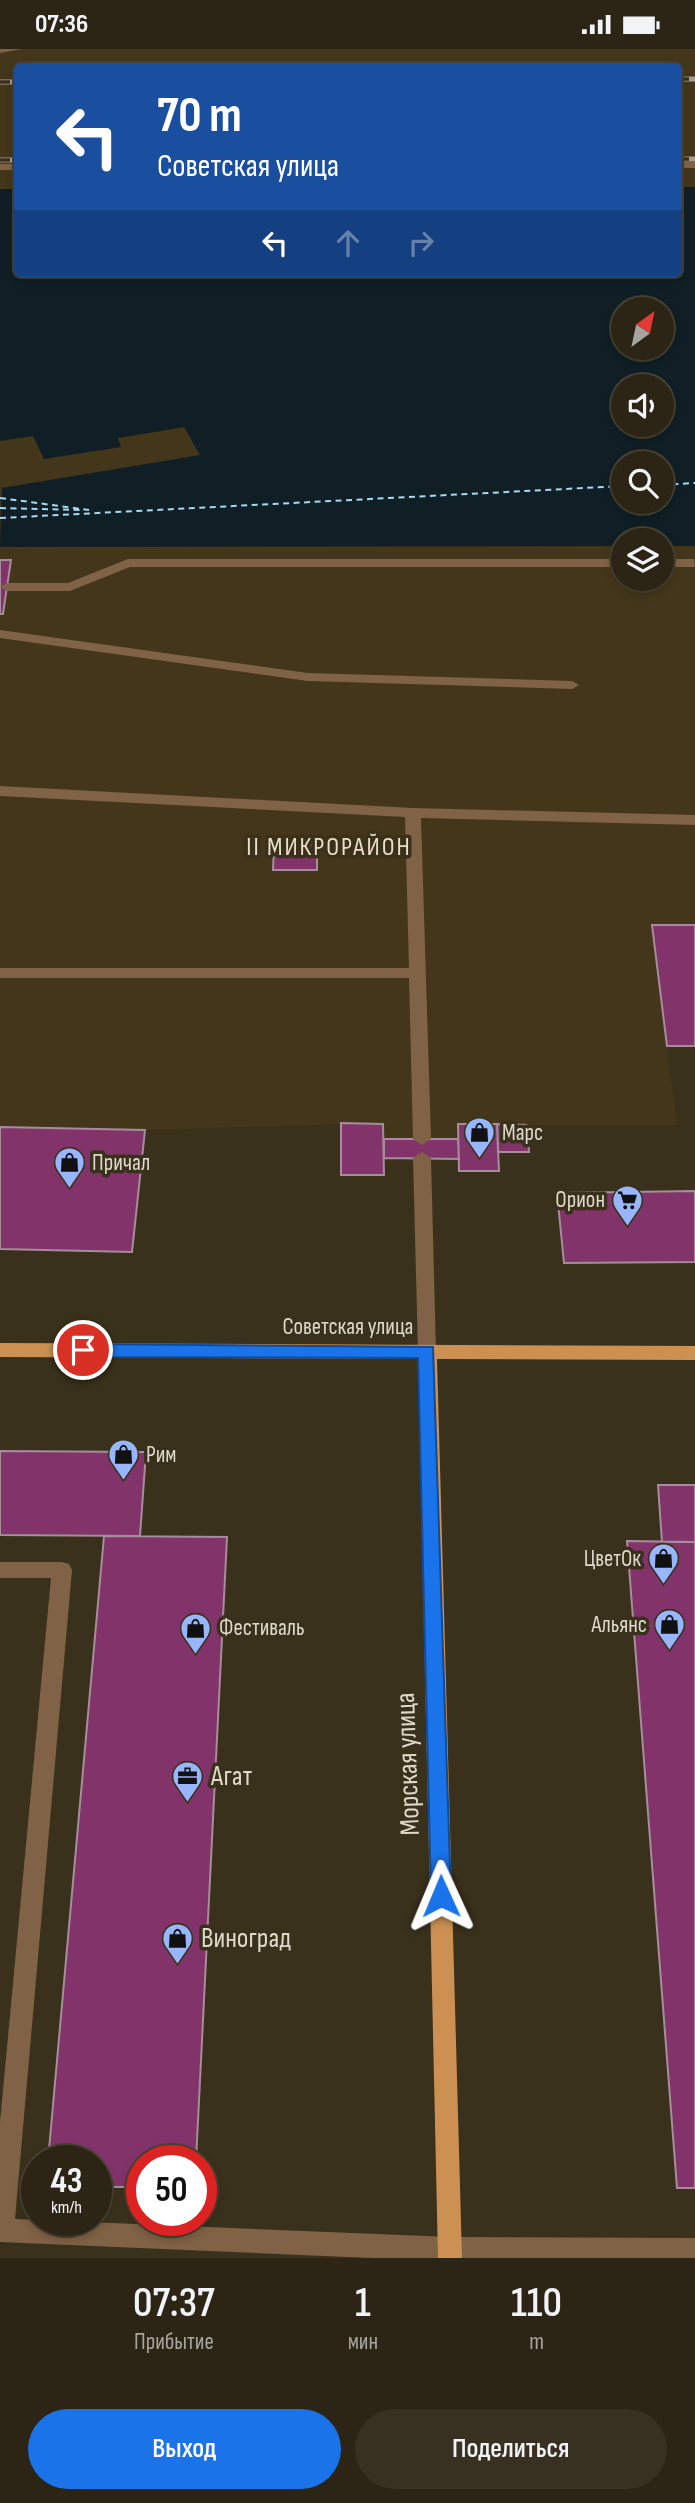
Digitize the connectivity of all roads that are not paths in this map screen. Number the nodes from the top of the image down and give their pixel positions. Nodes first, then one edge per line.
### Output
1 (17, 49) edge
2 (0, 50) edge
3 (611, 563) edge
4 (674, 563) edge
5 (694, 563) edge
6 (7, 587) dead end
7 (0, 635) edge
8 (572, 685) dead end
9 (0, 791) edge
10 (413, 813) junction
11 (695, 820) edge
12 (0, 973) edge
13 (417, 973) junction
14 (422, 1139) dead end
15 (422, 1159) dead end
16 (0, 1350) edge
17 (427, 1352) junction
18 (695, 1353) edge
19 (0, 1570) edge
20 (1, 2231) edge
21 (695, 2250) edge
22 (450, 2254) edge

1 - 2 lane
3 - 6 lane
4 - 5 lane
7 - 8 lane
9 - 10 lane
10 - 11 lane
10 - 13 lane
12 - 13 lane
13 - 14 lane
15 - 17 lane
16 - 17 main road, Советская улица
17 - 18 main road, Советская улица
17 - 22 main road, Морская улица
19 - 20 lane
20 - 22 lane
21 - 22 lane

